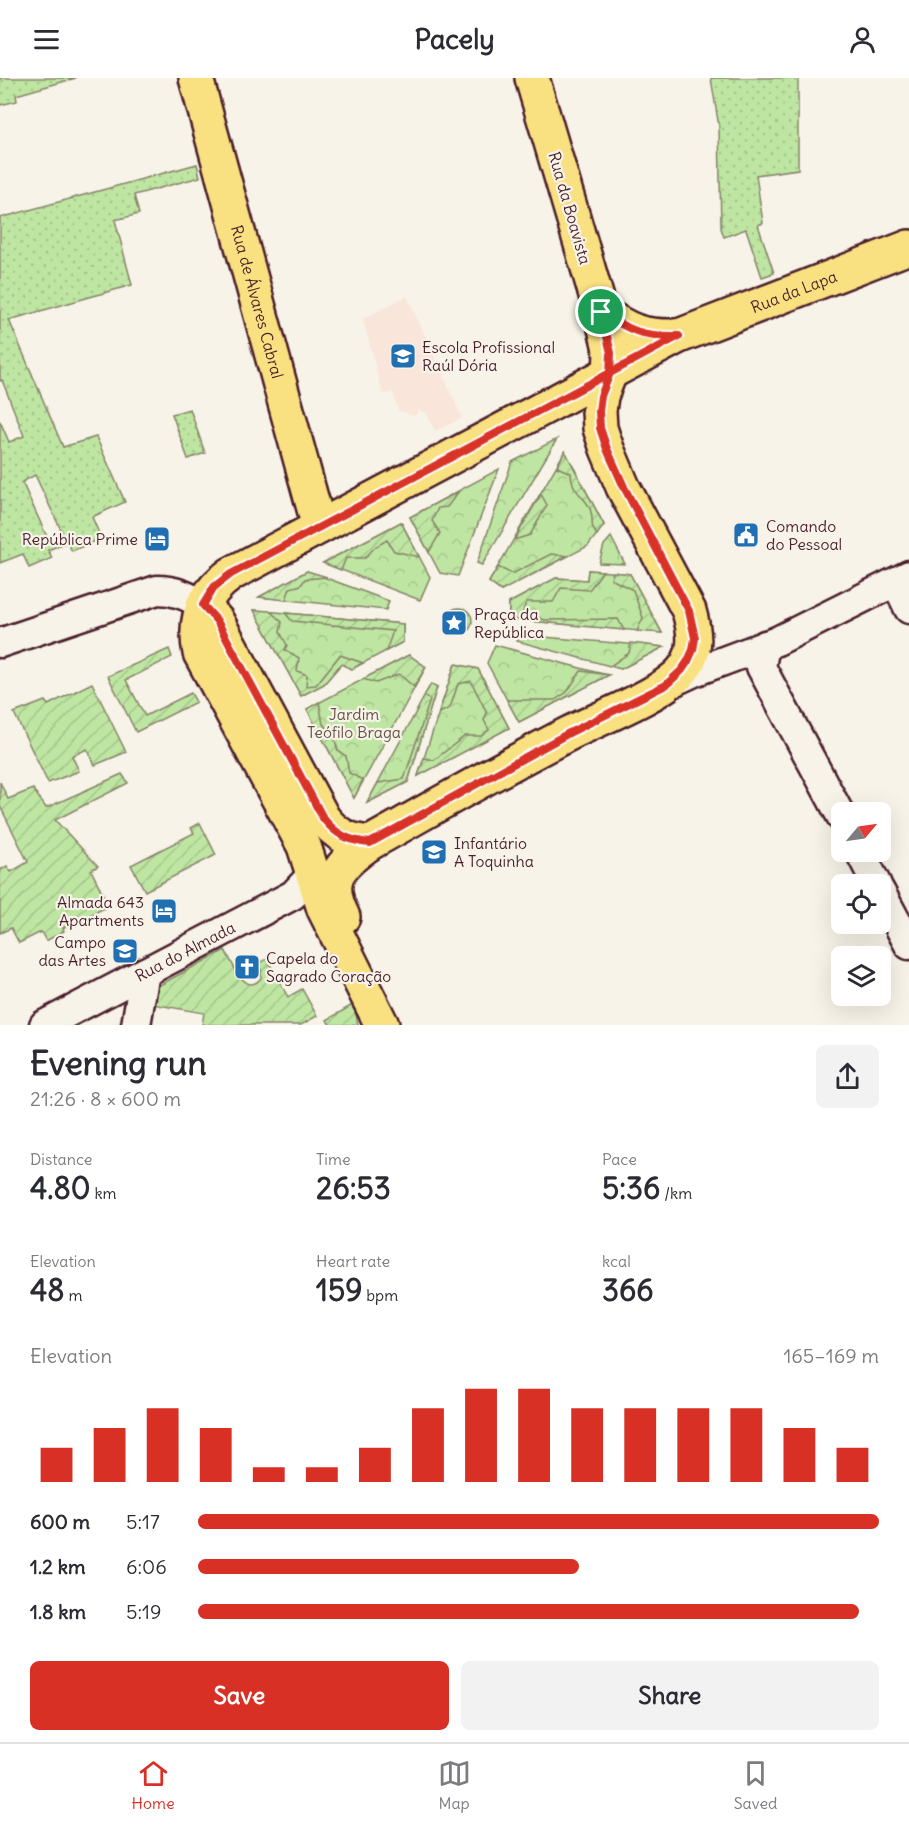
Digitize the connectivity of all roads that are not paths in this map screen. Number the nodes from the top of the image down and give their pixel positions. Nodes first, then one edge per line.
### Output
1 (196, 78) edge
2 (532, 78) edge
3 (909, 247) edge
4 (601, 312) junction
5 (679, 336) junction
6 (610, 373) junction
7 (516, 423) junction
8 (624, 487) junction
9 (319, 527) junction
10 (902, 579) edge
11 (203, 605) junction
12 (909, 609) edge
13 (0, 643) edge
14 (765, 645) junction
15 (666, 685) junction
16 (833, 802) edge
17 (370, 843) junction
18 (327, 865) junction
19 (891, 911) edge
20 (909, 945) edge
21 (145, 972) junction
22 (375, 1009) edge
23 (44, 1025) edge
24 (136, 1025) edge
25 (390, 1025) edge
26 (400, 1025) edge

1 - 9 main road, Rua de Álvares Cabral
2 - 4 main road, Rua da Boavista
3 - 5 main road, Rua da Lapa
4 - 5 main road, Rua da Lapa
4 - 6 main road, Rua da Boavista
5 - 6 main road, Rua da Lapa
6 - 7 main road
6 - 8 main road
7 - 8 main road
7 - 9 main road
8 - 15 main road
9 - 11 main road
10 - 12 street
10 - 14 street
11 - 13 street
11 - 17 main road
11 - 18 main road
14 - 15 street
14 - 16 street
15 - 17 main road
17 - 18 main road
18 - 21 street, Rua do Almada
18 - 22 main road
19 - 20 street
21 - 23 street, Rua do Almada
21 - 24 street
22 - 25 main road
22 - 26 main road

